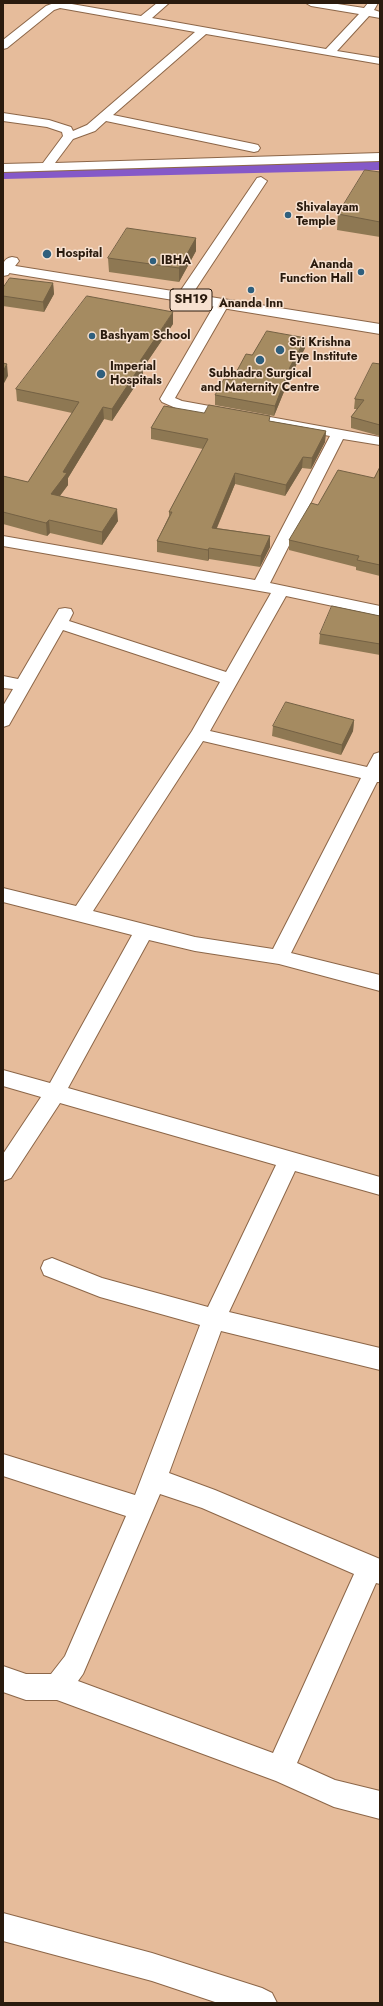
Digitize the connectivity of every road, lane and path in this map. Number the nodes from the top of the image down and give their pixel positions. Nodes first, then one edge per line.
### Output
1 (164, 3) edge
2 (311, 3) edge
3 (370, 8) edge
4 (380, 14) edge
5 (144, 19) junction
6 (204, 30) junction
7 (3, 46) edge
8 (329, 54) junction
9 (380, 61) edge
10 (3, 117) edge
11 (104, 117) junction
12 (68, 136) junction
13 (254, 148) dead end
14 (380, 157) edge
15 (46, 167) junction
16 (6, 168) edge
17 (3, 181) edge
18 (261, 181) dead end
19 (5, 265) edge
20 (188, 290) junction
21 (222, 304) junction
22 (380, 321) edge
23 (380, 330) edge
24 (338, 433) junction
25 (380, 441) edge
26 (3, 541) edge
27 (260, 586) junction
28 (281, 590) junction
29 (380, 611) edge
30 (230, 679) junction
31 (3, 682) edge
32 (24, 686) junction
33 (3, 721) edge
34 (199, 734) junction
35 (377, 769) edge
36 (3, 896) edge
37 (80, 915) junction
38 (144, 931) junction
39 (279, 957) junction
40 (380, 983) edge
41 (3, 1078) edge
42 (55, 1093) junction
43 (289, 1160) junction
44 (3, 1172) edge
45 (380, 1186) edge
46 (52, 1268) dead end
47 (214, 1320) junction
48 (380, 1359) edge
49 (3, 1465) edge
50 (154, 1480) junction
51 (143, 1509) junction
52 (375, 1569) edge
53 (3, 1679) edge
54 (57, 1687) junction
55 (280, 1769) junction
56 (380, 1805) edge
57 (3, 1927) edge
58 (262, 2003) edge

1 - 5 street
2 - 3 street
3 - 4 street
3 - 8 street
5 - 6 street
5 - 7 street
6 - 8 street
6 - 11 street
8 - 9 street
10 - 12 street
11 - 12 street
11 - 13 street
12 - 15 street
14 - 15 street
15 - 16 street
16 - 17 street
18 - 20 street
19 - 20 main road, SH19
19 - 21 main road, SH19
20 - 22 main road, SH19
21 - 23 main road, SH19
21 - 24 street
24 - 25 street
24 - 27 street
26 - 27 street
27 - 28 street
28 - 29 street
28 - 30 street
30 - 32 street
30 - 34 street
31 - 32 street
32 - 33 street
34 - 35 street
34 - 37 street
35 - 39 street
36 - 37 street
37 - 38 street
38 - 39 street
38 - 42 street
39 - 40 street
41 - 42 street
42 - 43 street
42 - 44 street
43 - 45 street
43 - 47 street
46 - 47 street
47 - 48 street
47 - 50 street
49 - 51 street
50 - 51 street
50 - 52 street
51 - 54 street
52 - 55 street
53 - 54 street
54 - 55 street
55 - 56 street
57 - 58 street

